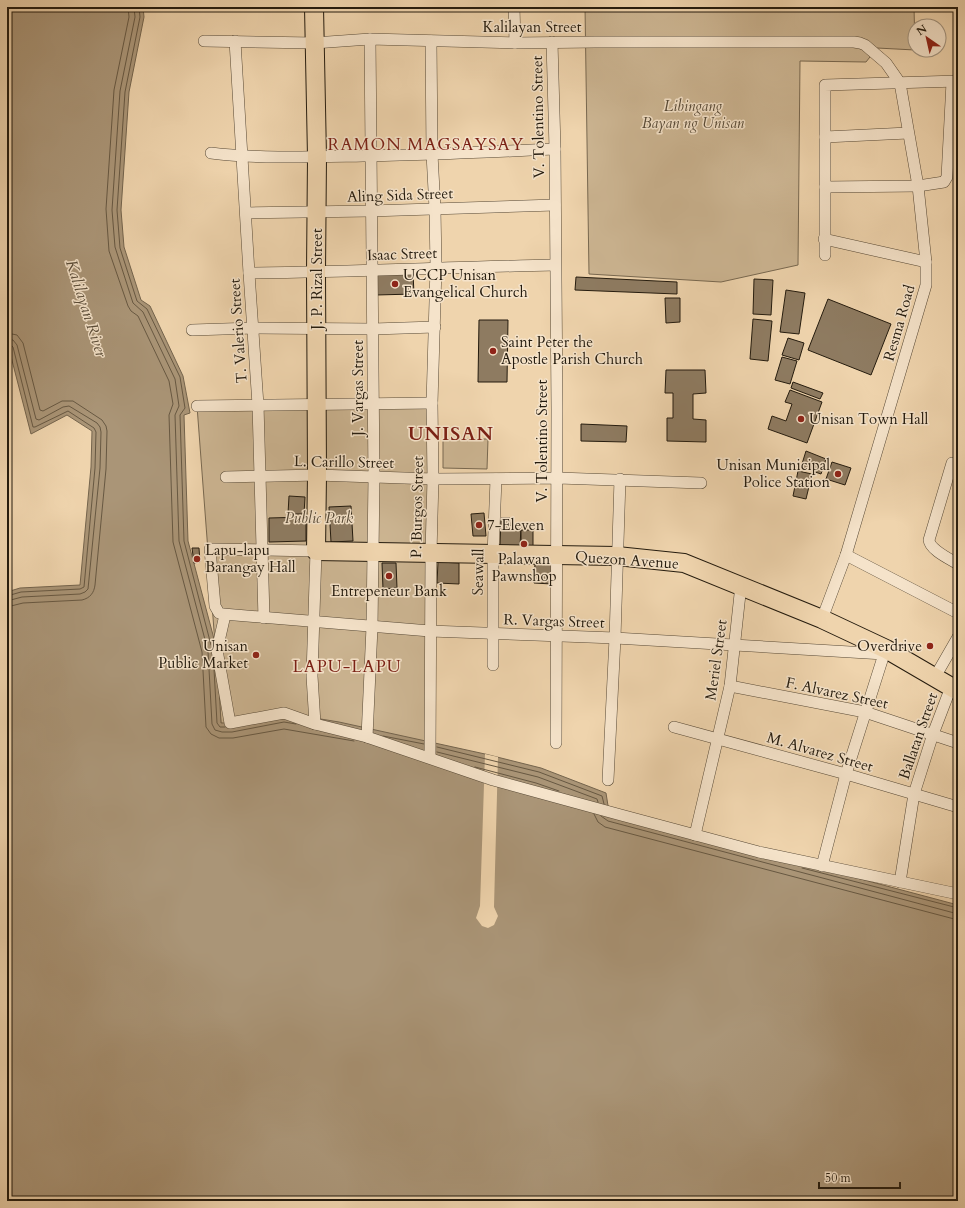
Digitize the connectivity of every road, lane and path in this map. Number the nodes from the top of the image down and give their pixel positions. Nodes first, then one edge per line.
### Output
1 (314, 7) edge
2 (514, 7) edge
3 (370, 39) junction
4 (204, 41) dead end
5 (431, 41) junction
6 (235, 42) junction
7 (552, 42) junction
8 (314, 43) junction
9 (515, 43) junction
10 (860, 43) joint
11 (955, 81) edge
12 (900, 83) junction
13 (908, 133) junction
14 (825, 138) junction
15 (555, 149) junction
16 (211, 153) dead end
17 (432, 154) junction
18 (243, 156) junction
19 (370, 156) junction
20 (317, 157) junction
21 (918, 186) junction
22 (825, 187) junction
23 (555, 205) junction
24 (435, 209) junction
25 (370, 211) junction
26 (317, 212) junction
27 (246, 213) junction
28 (824, 239) junction
29 (825, 255) dead end
30 (926, 262) junction
31 (556, 265) junction
32 (436, 267) junction
33 (372, 270) junction
34 (316, 272) junction
35 (249, 273) junction
36 (435, 327) junction
37 (254, 328) junction
38 (317, 329) junction
39 (192, 330) dead end
40 (373, 330) junction
41 (432, 403) junction
42 (317, 404) junction
43 (373, 404) junction
44 (258, 405) junction
45 (197, 406) dead end
46 (958, 465) edge
47 (317, 475) junction
48 (259, 476) junction
49 (226, 477) dead end
50 (374, 478) junction
51 (558, 478) junction
52 (433, 479) junction
53 (496, 479) junction
54 (620, 479) junction
55 (701, 483) dead end
56 (262, 550) junction
57 (316, 551) junction
58 (372, 551) junction
59 (431, 553) junction
60 (493, 555) junction
61 (846, 555) junction
62 (558, 556) junction
63 (617, 556) junction
64 (958, 564) edge
65 (741, 585) junction
66 (958, 613) edge
67 (222, 614) junction
68 (264, 618) junction
69 (822, 619) junction
70 (313, 622) junction
71 (372, 627) junction
72 (430, 631) junction
73 (493, 634) junction
74 (556, 636) junction
75 (958, 637) edge
76 (615, 638) junction
77 (735, 646) junction
78 (885, 652) junction
79 (493, 665) dead end
80 (935, 677) junction
81 (730, 686) junction
82 (955, 689) edge
83 (865, 712) junction
84 (315, 724) junction
85 (674, 727) dead end
86 (934, 734) junction
87 (367, 737) junction
88 (718, 739) junction
89 (556, 743) dead end
90 (958, 743) edge
91 (430, 758) junction
92 (846, 774) junction
93 (608, 780) dead end
94 (914, 794) junction
95 (958, 807) edge
96 (695, 835) junction
97 (822, 866) junction
98 (900, 882) junction
99 (958, 894) edge

1 - 8 main road, J. P. Rizal Street
2 - 9 street
3 - 5 street, Kalilayan Street
3 - 8 street, Kalilayan Street
3 - 19 street, J. Vargas Street
4 - 6 street, Kalilayan Street
5 - 9 street, Kalilayan Street
5 - 17 street, P. Burgos Street
6 - 8 street, Kalilayan Street
6 - 18 street, T. Valerio Street
7 - 9 street, Kalilayan Street
7 - 10 street, Kalilayan Street
7 - 15 street, V. Tolentino Street
8 - 20 main road, J. P. Rizal Street
10 - 12 street, Resma Road
11 - 12 street
11 - 21 street
12 - 13 street, Resma Road
12 - 14 street
13 - 14 street
13 - 21 street, Resma Road
14 - 22 street
15 - 17 street
15 - 23 street, V. Tolentino Street
16 - 18 street
17 - 19 street
17 - 24 street, P. Burgos Street
18 - 20 street
18 - 27 street, T. Valerio Street
19 - 20 street
19 - 25 street, J. Vargas Street
20 - 26 main road, J. P. Rizal Street
21 - 22 street
21 - 30 street, Resma Road
22 - 28 street
23 - 24 street, Aling Sida Street
23 - 31 street, V. Tolentino Street
24 - 25 street, Aling Sida Street
24 - 32 street, P. Burgos Street
25 - 26 street, Aling Sida Street
25 - 33 street, J. Vargas Street
26 - 27 street, Aling Sida Street
26 - 34 main road, J. P. Rizal Street
27 - 35 street, T. Valerio Street
28 - 29 street
28 - 30 street
30 - 61 street, Resma Road
31 - 32 street, Isaac Street
31 - 51 street, V. Tolentino Street
32 - 33 street, Isaac Street
32 - 36 street, P. Burgos Street
33 - 34 street, Isaac Street
33 - 40 street, J. Vargas Street
34 - 35 street, Isaac Street
34 - 38 main road, J. P. Rizal Street
35 - 37 street, T. Valerio Street
36 - 40 street
36 - 41 street, P. Burgos Street
37 - 38 street
37 - 39 street
37 - 44 street, T. Valerio Street
38 - 40 street
38 - 42 main road, J. P. Rizal Street
40 - 43 street, J. Vargas Street
41 - 43 street
41 - 52 street, P. Burgos Street
42 - 43 street
42 - 44 street
42 - 47 main road, J. P. Rizal Street
43 - 50 street, J. Vargas Street
44 - 45 street
44 - 48 street, T. Valerio Street
46 - 64 street
47 - 48 street, L. Carillo Street
47 - 50 street, L. Carillo Street
47 - 57 main road, J. P. Rizal Street
48 - 49 street, L. Carillo Street
48 - 56 street, T. Valerio Street
50 - 52 street, L. Carillo Street
50 - 58 street, J. Vargas Street
51 - 53 street, L. Carillo Street
51 - 54 street, L. Carillo Street
51 - 62 street, V. Tolentino Street
52 - 53 street, L. Carillo Street
52 - 59 street, P. Burgos Street
53 - 60 street, Seawall
54 - 55 street, L. Carillo Street
54 - 63 street
56 - 57 street
56 - 67 street
56 - 68 street, T. Valerio Street
57 - 58 main road, Quezon Avenue
57 - 70 street
58 - 59 main road, Quezon Avenue
58 - 71 street, J. Vargas Street
59 - 60 main road, Quezon Avenue
59 - 72 street, P. Burgos Street
60 - 62 main road, Quezon Avenue
60 - 73 street, Seawall
61 - 66 street
61 - 69 street, Resma Road
62 - 63 main road, Quezon Avenue
62 - 74 street, V. Tolentino Street
63 - 65 main road, Quezon Avenue
63 - 76 street
65 - 69 main road, Quezon Avenue
65 - 77 street, Meriel Street
67 - 68 street, R. Vargas Street
67 - 84 street
68 - 70 street, R. Vargas Street
69 - 78 main road, Quezon Avenue
70 - 71 street, R. Vargas Street
70 - 84 street
71 - 72 street, R. Vargas Street
71 - 87 street, J. Vargas Street
72 - 73 street, R. Vargas Street
72 - 91 street, P. Burgos Street
73 - 74 street, R. Vargas Street
73 - 79 street, Seawall
74 - 76 street, R. Vargas Street
74 - 89 street, V. Tolentino Street
75 - 80 street
76 - 77 street, R. Vargas Street
76 - 93 street
77 - 78 street, R. Vargas Street
77 - 81 street, Meriel Street
78 - 80 main road, Quezon Avenue
78 - 83 street
80 - 82 main road, Quezon Avenue
81 - 83 street, F. Alvarez Street
81 - 88 street, Meriel Street
82 - 86 street, Ballatan Street
83 - 86 street, F. Alvarez Street
83 - 92 street
84 - 87 street
85 - 88 street, M. Alvarez Street
86 - 90 street, F. Alvarez Street
86 - 94 street, Ballatan Street
87 - 91 street
88 - 92 street, M. Alvarez Street
88 - 96 street, Meriel Street
91 - 96 street
92 - 94 street, M. Alvarez Street
92 - 97 street
94 - 95 street, M. Alvarez Street
94 - 98 street, Ballatan Street
96 - 97 street
97 - 98 street
98 - 99 street

